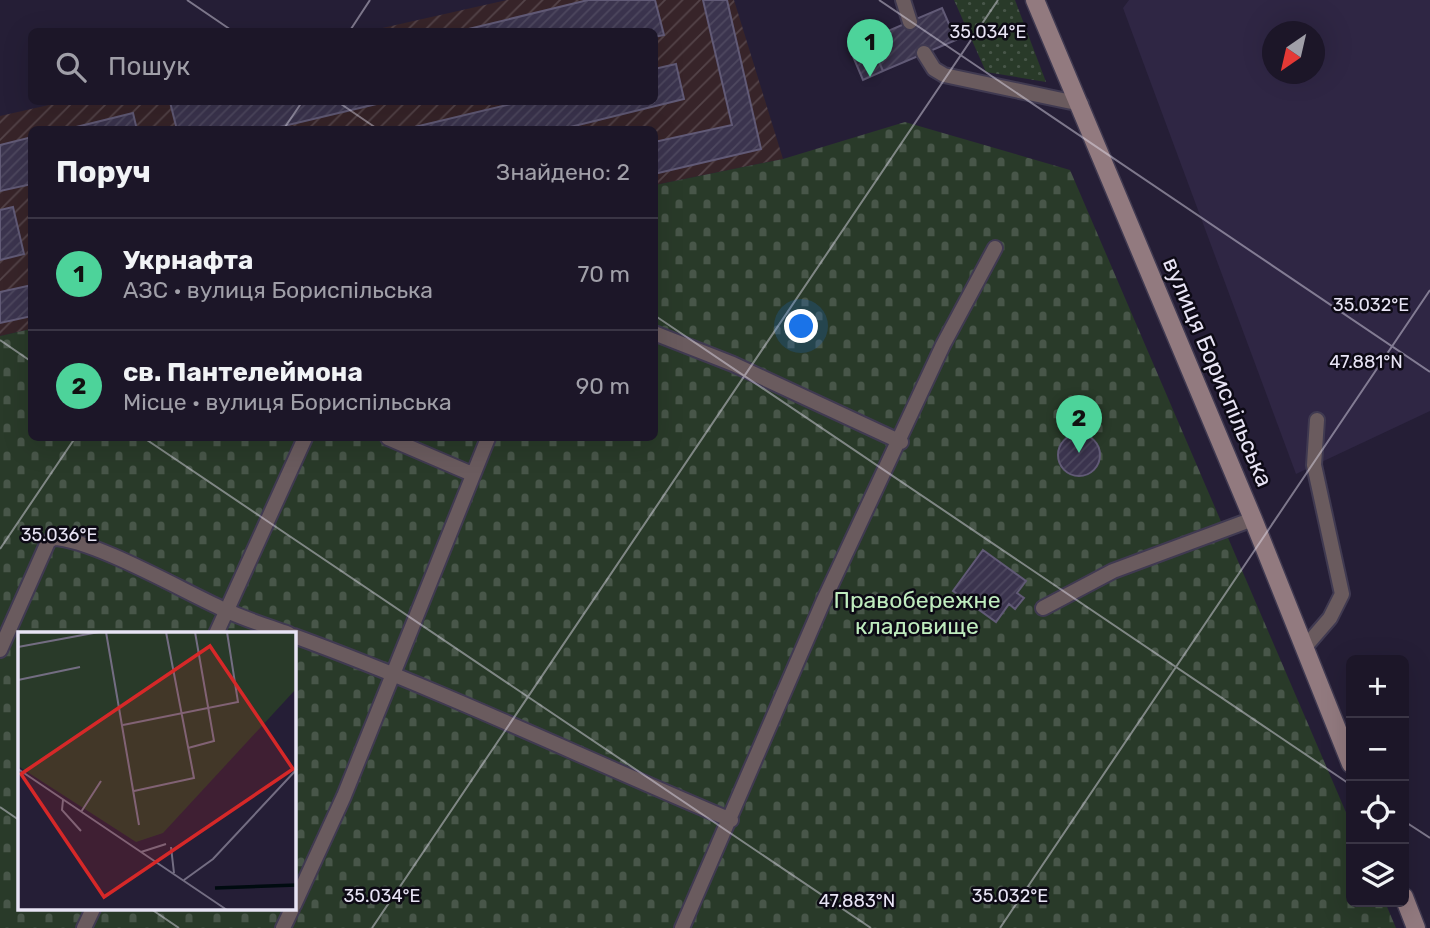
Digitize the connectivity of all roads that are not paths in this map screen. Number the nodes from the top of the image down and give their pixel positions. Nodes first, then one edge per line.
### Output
1 (903, 0) edge
2 (1035, 0) edge
3 (910, 22) dead end
4 (924, 53) dead end
5 (1081, 104) junction
6 (995, 248) dead end
7 (658, 335) edge
8 (1317, 420) dead end
9 (304, 441) edge
10 (395, 441) edge
11 (487, 441) edge
12 (901, 442) junction
13 (472, 474) junction
14 (1253, 519) junction
15 (1043, 608) dead end
16 (226, 611) junction
17 (217, 632) edge
18 (284, 632) edge
19 (296, 637) edge
20 (1305, 647) junction
21 (0, 650) edge
22 (394, 673) junction
23 (1346, 751) edge
24 (731, 820) junction
25 (296, 900) edge
26 (1408, 907) edge
27 (92, 911) edge
28 (291, 911) edge
29 (84, 928) edge
30 (284, 928) edge
31 (682, 928) edge
32 (1416, 928) edge

1 - 3 lane
2 - 5 main road, вулиця Бориспільська
4 - 5 lane
5 - 14 main road, вулиця Бориспільська
6 - 12 lane
7 - 12 lane
8 - 20 lane
9 - 16 lane
10 - 13 lane
11 - 13 lane
12 - 24 lane
13 - 22 lane
14 - 15 lane
14 - 20 main road, вулиця Бориспільська
16 - 17 lane
16 - 18 lane
16 - 21 lane
19 - 22 lane
20 - 23 main road, вулиця Бориспільська
22 - 24 lane
22 - 25 lane
24 - 31 lane
26 - 32 main road
27 - 29 lane
28 - 30 lane

